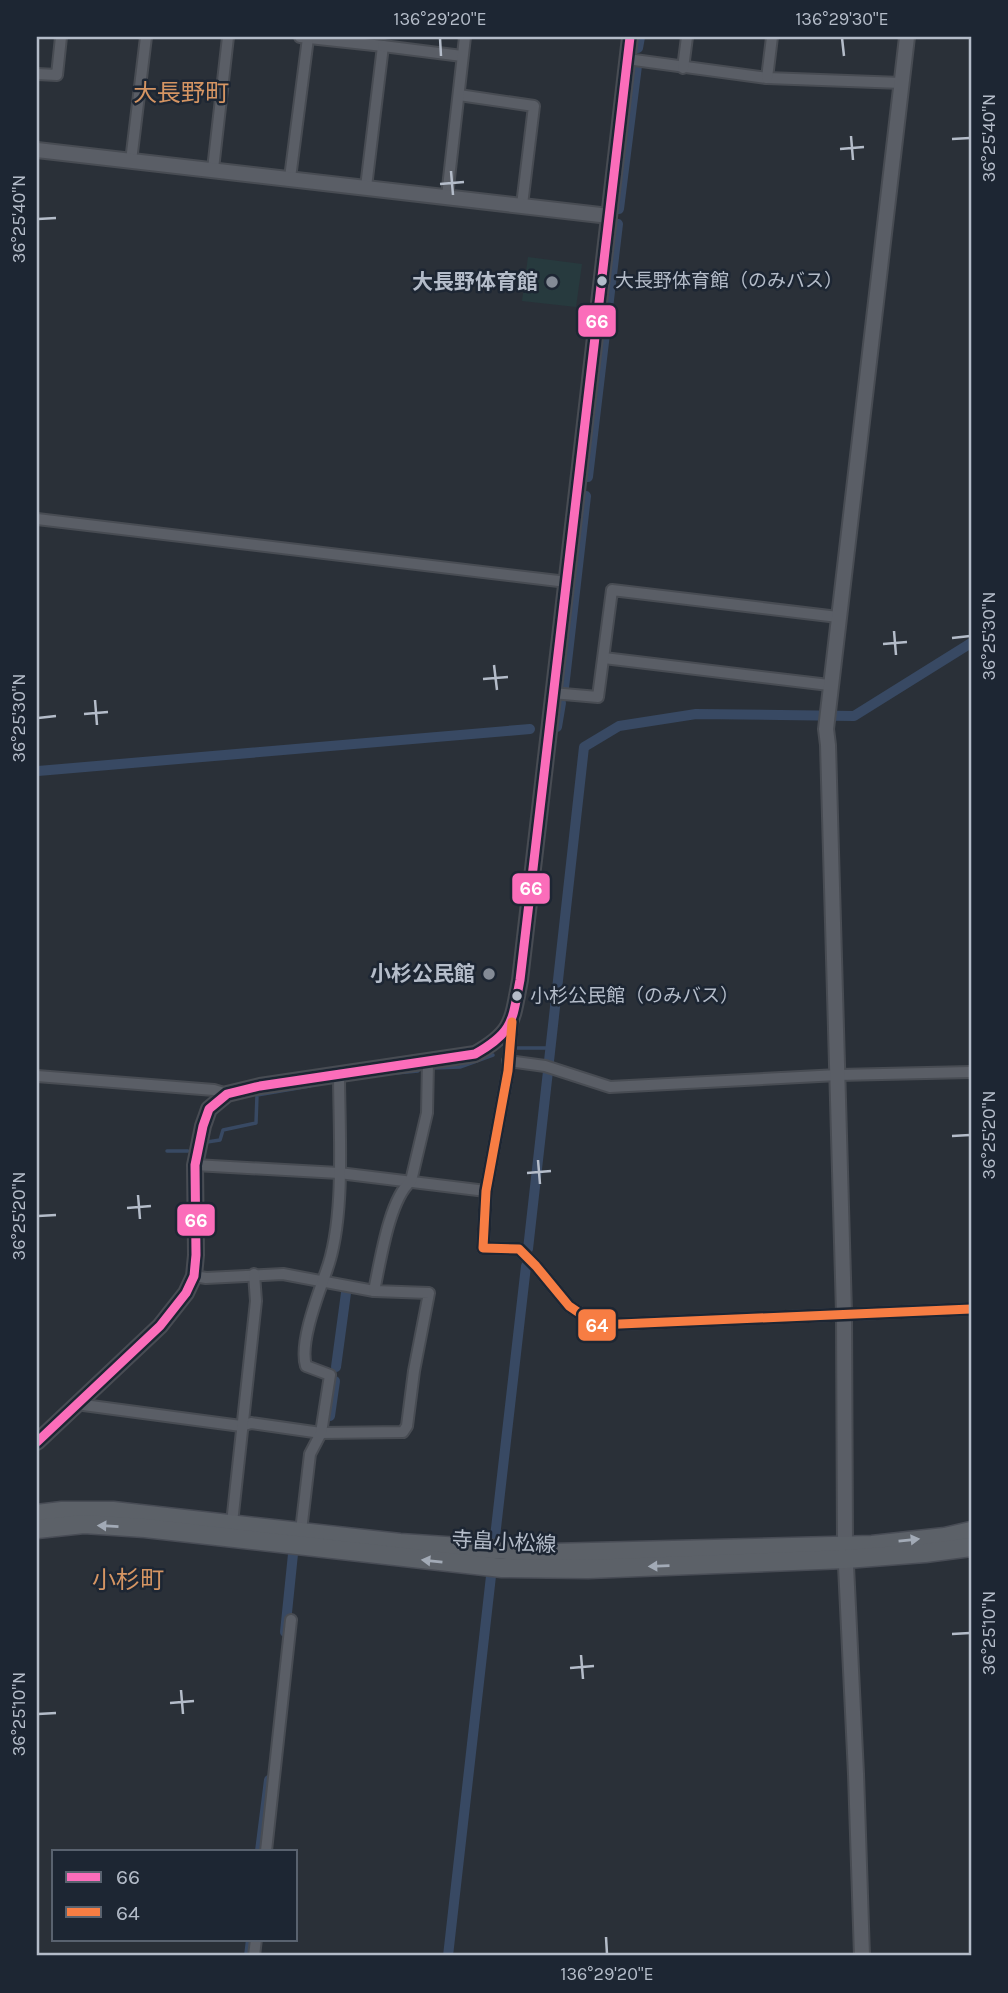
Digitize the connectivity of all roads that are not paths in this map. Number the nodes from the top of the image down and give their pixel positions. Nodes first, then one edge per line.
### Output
1 (61, 37) edge
2 (146, 37) edge
3 (228, 37) edge
4 (300, 37) edge
5 (465, 37) edge
6 (630, 37) edge
7 (687, 37) edge
8 (772, 37) edge
9 (907, 37) edge
10 (307, 38) edge
11 (383, 46) junction
12 (463, 55) junction
13 (627, 59) junction
14 (682, 68) junction
15 (37, 74) edge
16 (767, 78) junction
17 (902, 83) junction
18 (459, 95) junction
19 (37, 150) edge
20 (131, 160) junction
21 (213, 169) junction
22 (290, 178) junction
23 (366, 187) junction
24 (447, 196) junction
25 (522, 205) junction
26 (609, 216) junction
27 (37, 519) edge
28 (566, 582) junction
29 (838, 617) junction
30 (604, 658) junction
31 (830, 685) junction
32 (552, 693) junction
33 (512, 1022) junction
34 (508, 1060) junction
35 (428, 1062) junction
36 (971, 1072) edge
37 (339, 1073) junction
38 (838, 1075) junction
39 (37, 1076) edge
40 (227, 1094) junction
41 (195, 1165) junction
42 (339, 1173) junction
43 (411, 1181) junction
44 (486, 1191) junction
45 (254, 1274) junction
46 (194, 1276) junction
47 (322, 1280) junction
48 (374, 1291) junction
49 (971, 1309) edge
50 (844, 1313) junction
51 (76, 1404) junction
52 (241, 1426) junction
53 (321, 1433) junction
54 (37, 1442) edge
55 (37, 1514) edge
56 (232, 1523) junction
57 (37, 1529) edge
58 (301, 1531) junction
59 (971, 1531) edge
60 (971, 1547) edge
61 (846, 1552) junction
62 (291, 1620) dead end
63 (266, 1850) edge
64 (862, 1956) edge

1 - 15 street
2 - 20 street
3 - 21 street
4 - 10 street
5 - 12 street
6 - 13 street
7 - 14 street
8 - 16 street
9 - 17 street
10 - 11 street
10 - 22 street
11 - 12 street
11 - 23 street
12 - 18 street
13 - 14 street
13 - 26 street
14 - 16 street
16 - 17 street
17 - 29 street
18 - 24 street
18 - 25 street
19 - 20 street
20 - 21 street
21 - 22 street
22 - 23 street
23 - 24 street
24 - 25 street
25 - 26 street
26 - 28 street
27 - 28 street
28 - 32 street
29 - 30 street
29 - 31 street
30 - 31 street
30 - 32 street
31 - 38 street
32 - 33 street
33 - 34 street
33 - 35 street
34 - 38 street
34 - 44 street
35 - 37 street
35 - 43 street
36 - 38 street
37 - 40 street
37 - 42 street
38 - 50 street
39 - 40 street
40 - 41 street
41 - 42 street
41 - 46 street
42 - 43 street
42 - 47 street
43 - 44 street
43 - 48 street
44 - 50 street
45 - 46 street
45 - 47 street
45 - 52 street
46 - 51 street
47 - 48 street
47 - 53 street
48 - 53 street
49 - 50 street
50 - 61 street
51 - 52 street
51 - 54 street
52 - 53 street
52 - 56 street
53 - 58 street
55 - 56 main road, 寺畠小松線
56 - 58 main road, 寺畠小松線
61 -> 57 main road, 寺畠小松線
58 - 61 main road, 寺畠小松線
61 -> 59 main road, 寺畠小松線
60 - 61 main road, 寺畠小松線
61 - 64 street
62 - 63 street

